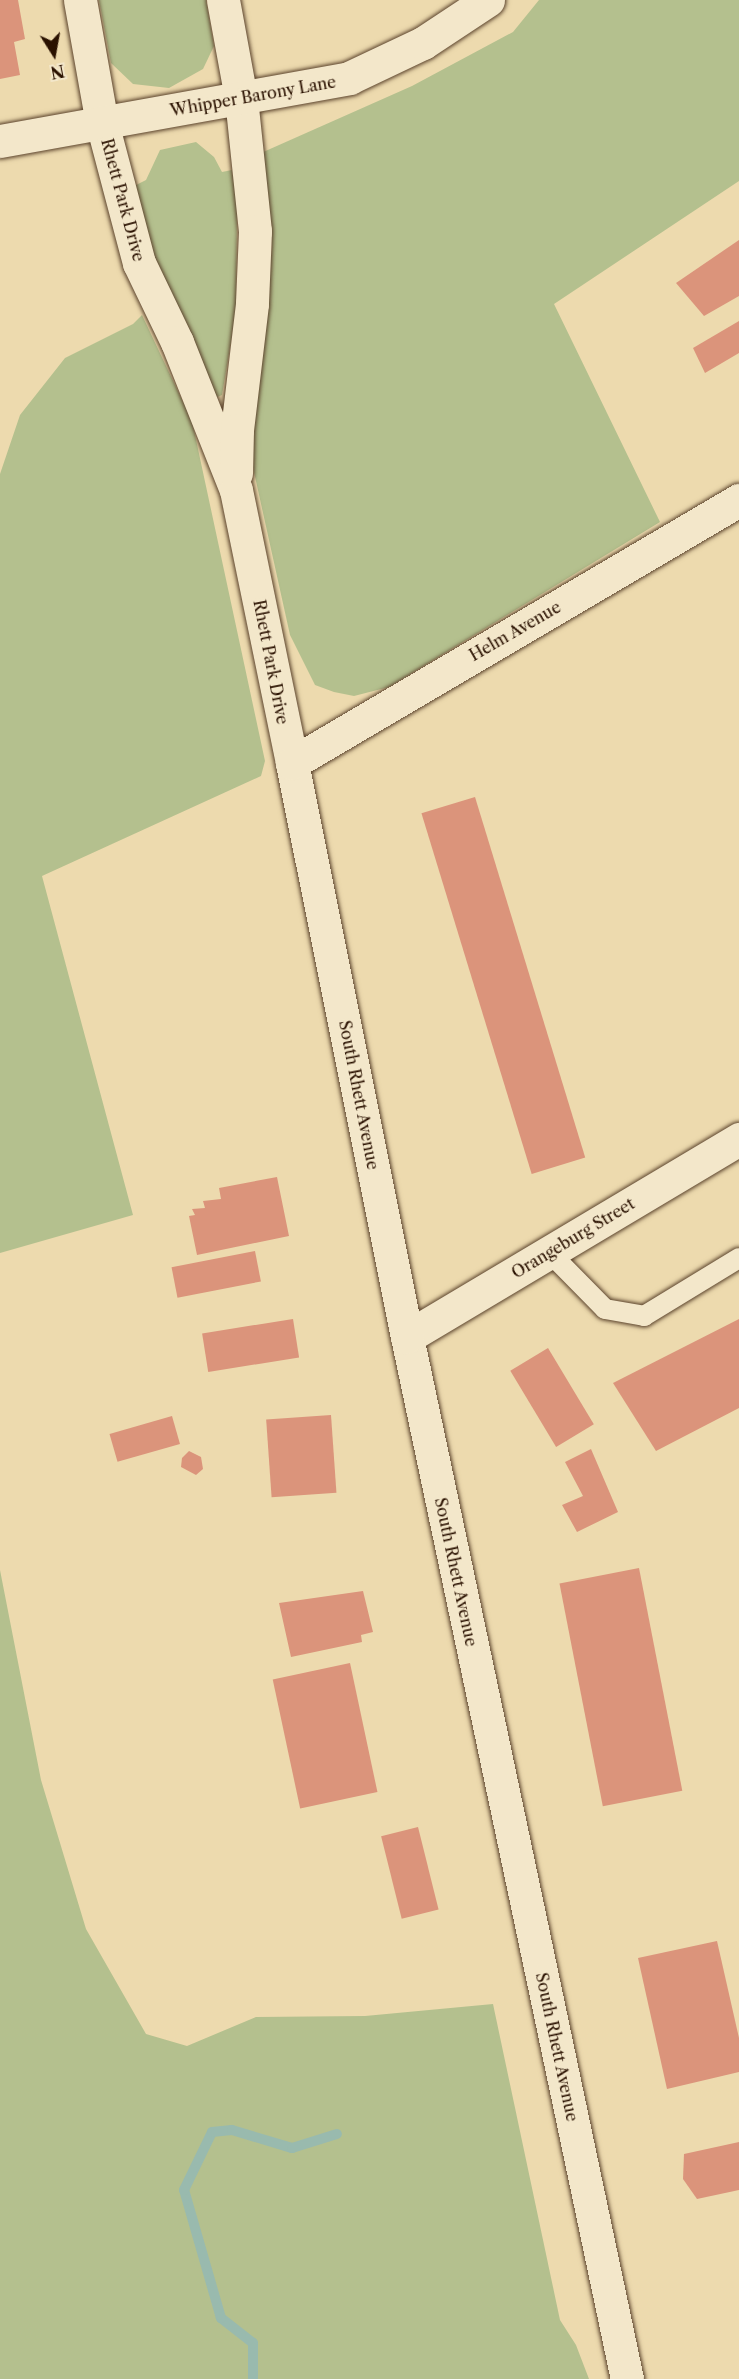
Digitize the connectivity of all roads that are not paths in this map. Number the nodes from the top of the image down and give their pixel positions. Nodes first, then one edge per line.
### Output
1 (80, 0) edge
2 (223, 0) edge
3 (488, 0) edge
4 (241, 98) junction
5 (102, 123) junction
6 (0, 141) edge
7 (237, 490) junction
8 (739, 500) edge
9 (292, 763) junction
10 (739, 1139) edge
11 (549, 1252) junction
12 (739, 1258) edge
13 (407, 1337) junction
14 (627, 2379) edge

1 - 5 street, Rhett Park Drive
2 - 4 street, Rhett Park Drive
3 - 4 street, Whipper Barony Lane
4 - 5 street, Whipper Barony Lane
4 - 7 street, Rhett Park Drive
5 - 6 street, Whipper Barony Lane
5 - 7 street, Rhett Park Drive
7 - 9 street, Rhett Park Drive
8 - 9 street, Helm Avenue
9 - 13 street, South Rhett Avenue
10 - 11 street, Orangeburg Street
11 - 12 lane
11 - 13 street, Orangeburg Street
13 - 14 street, South Rhett Avenue

